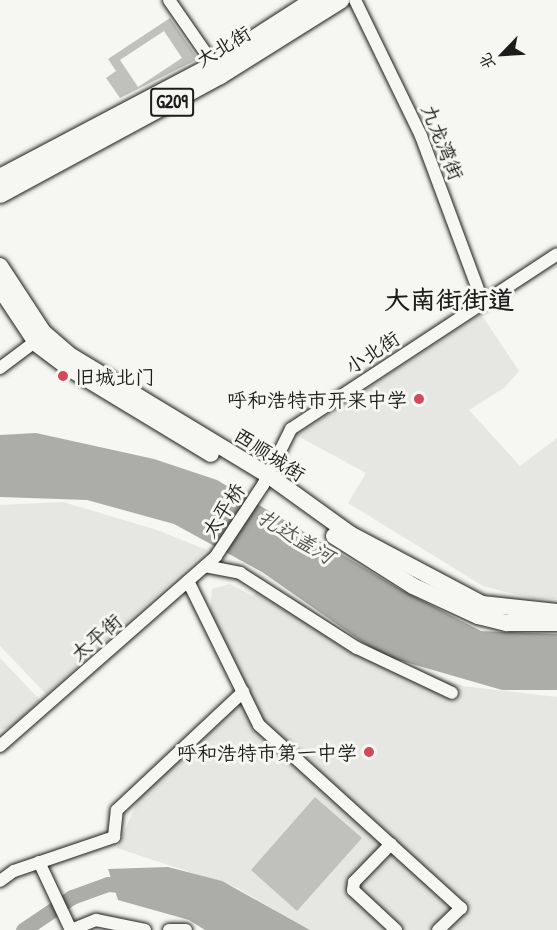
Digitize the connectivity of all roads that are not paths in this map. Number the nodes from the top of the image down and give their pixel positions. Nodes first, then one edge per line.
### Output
1 (169, 0) edge
2 (315, 0) edge
3 (339, 0) edge
4 (355, 0) edge
5 (214, 65) junction
6 (0, 178) edge
7 (0, 194) edge
8 (557, 254) edge
9 (0, 266) edge
10 (0, 288) edge
11 (483, 303) junction
12 (40, 338) junction
13 (0, 368) edge
14 (265, 480) junction
15 (216, 556) joint
16 (205, 566) junction
17 (188, 581) junction
18 (557, 612) edge
19 (557, 623) edge
20 (243, 692) junction
21 (452, 693) dead end
22 (0, 746) edge
23 (391, 844) junction
24 (39, 862) junction
25 (0, 880) edge
26 (71, 930) edge
27 (145, 930) edge
28 (169, 930) edge
29 (186, 930) edge
30 (396, 930) edge
31 (438, 930) edge

1 - 5 street
2 - 5 highway, 大北街 / G209
3 - 7 highway, 大北街 / G209
4 - 11 street, 九龙湾街
5 - 6 highway, 大北街 / G209
8 - 11 street, 小北街
9 - 12 main road, 西顺城街
10 - 12 main road, 西顺城街
11 - 14 street, 小北街
12 - 13 street
12 - 14 main road, 西顺城街
14 - 15 street, 太平桥
14 - 18 main road, 西顺城街
14 - 19 main road, 西顺城街
15 - 16 street, 太平街
16 - 17 street, 太平街
16 - 21 street
17 - 20 street
17 - 22 street, 太平街
20 - 23 street
20 - 24 street
23 - 30 street
23 - 31 street
24 - 25 street
24 - 26 street
26 - 27 street
28 - 29 street

